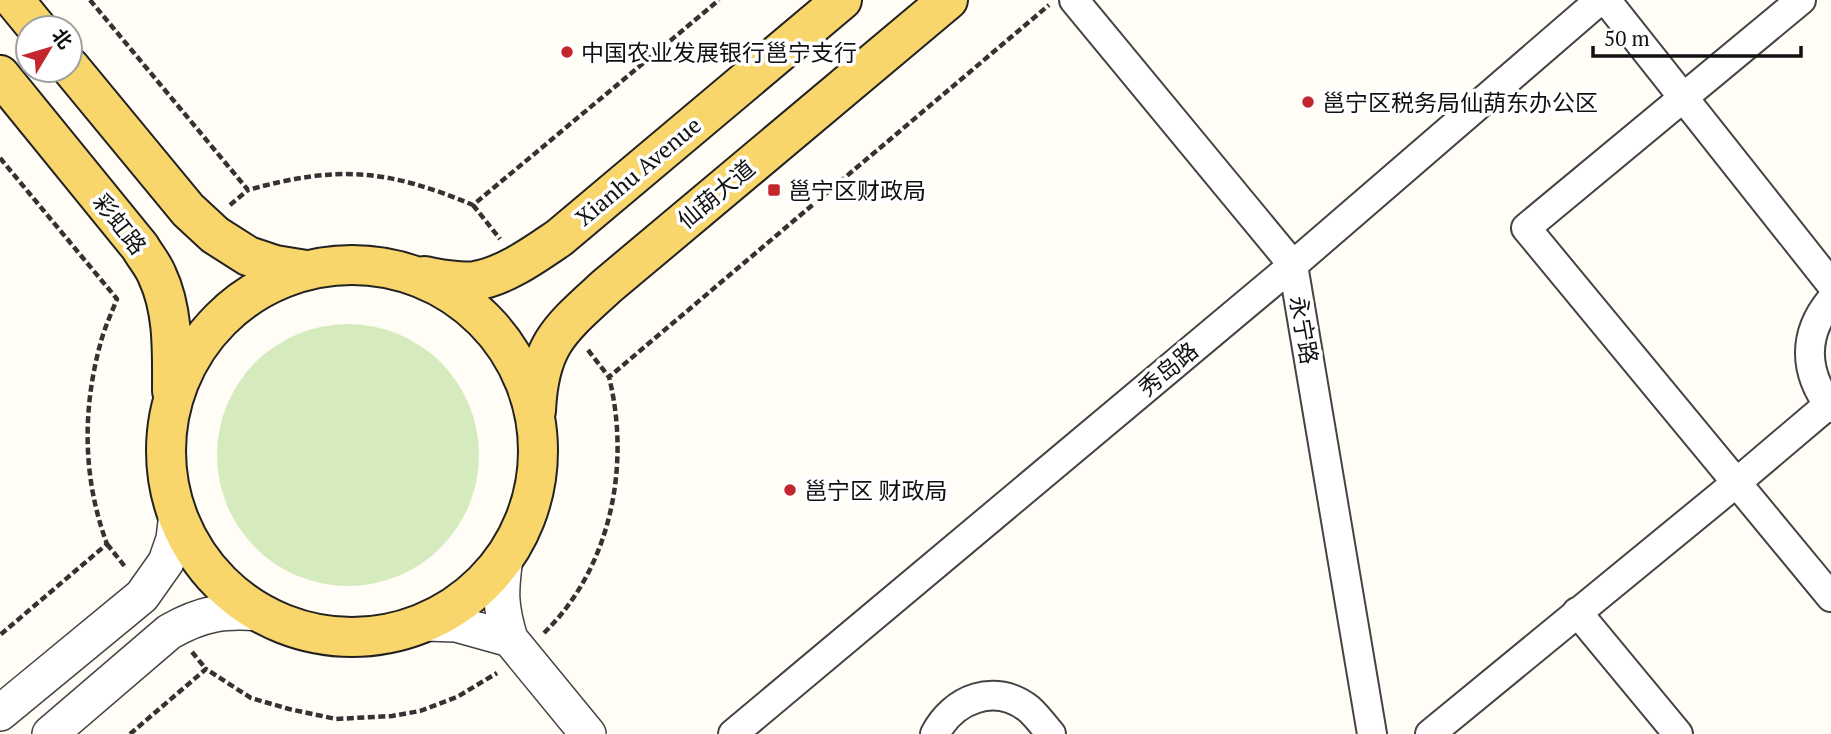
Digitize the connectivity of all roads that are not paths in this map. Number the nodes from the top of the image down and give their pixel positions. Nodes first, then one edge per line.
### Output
1 (14, 0) edge
2 (842, 0) edge
3 (947, 0) edge
4 (1074, 0) edge
5 (1600, 0) edge
6 (1606, 0) edge
7 (1801, 0) edge
8 (26, 14) edge
9 (0, 75) edge
10 (84, 84) edge
11 (1683, 97) junction
12 (1293, 265) junction
13 (306, 270) junction
14 (408, 273) junction
15 (1831, 284) edge
16 (1831, 300) edge
17 (172, 402) junction
18 (1829, 407) edge
19 (536, 420) junction
20 (1736, 483) junction
21 (177, 513) junction
22 (505, 558) junction
23 (1831, 597) edge
24 (1577, 612) junction
25 (261, 613) junction
26 (425, 623) junction
27 (516, 647) junction
28 (0, 713) edge
29 (50, 734) edge
30 (588, 734) edge
31 (733, 734) edge
32 (935, 734) edge
33 (1051, 734) edge
34 (1373, 734) edge
35 (1430, 734) edge
36 (1678, 734) edge

1 - 8 main road
2 - 14 main road, Xianhu Avenue
3 - 19 main road, 仙葫大道
4 - 12 street, 永宁路
5 - 12 street, 秀岛路
6 - 11 street
7 - 11 street
9 - 17 main road, 彩虹路
10 - 13 main road
11 - 15 street
11 - 20 street
12 - 31 street, 秀岛路
12 - 34 street, 永宁路
13 - 14 main road
13 - 17 main road
14 - 19 main road
16 - 18 street
17 - 21 main road
18 - 20 street
19 - 22 main road
20 - 23 street
20 - 24 street
21 - 25 main road
21 - 28 street
22 - 26 main road
22 - 27 street
24 - 35 street
24 - 36 street
25 - 26 main road
25 - 29 street
26 - 27 street
27 - 30 street
32 - 33 street

